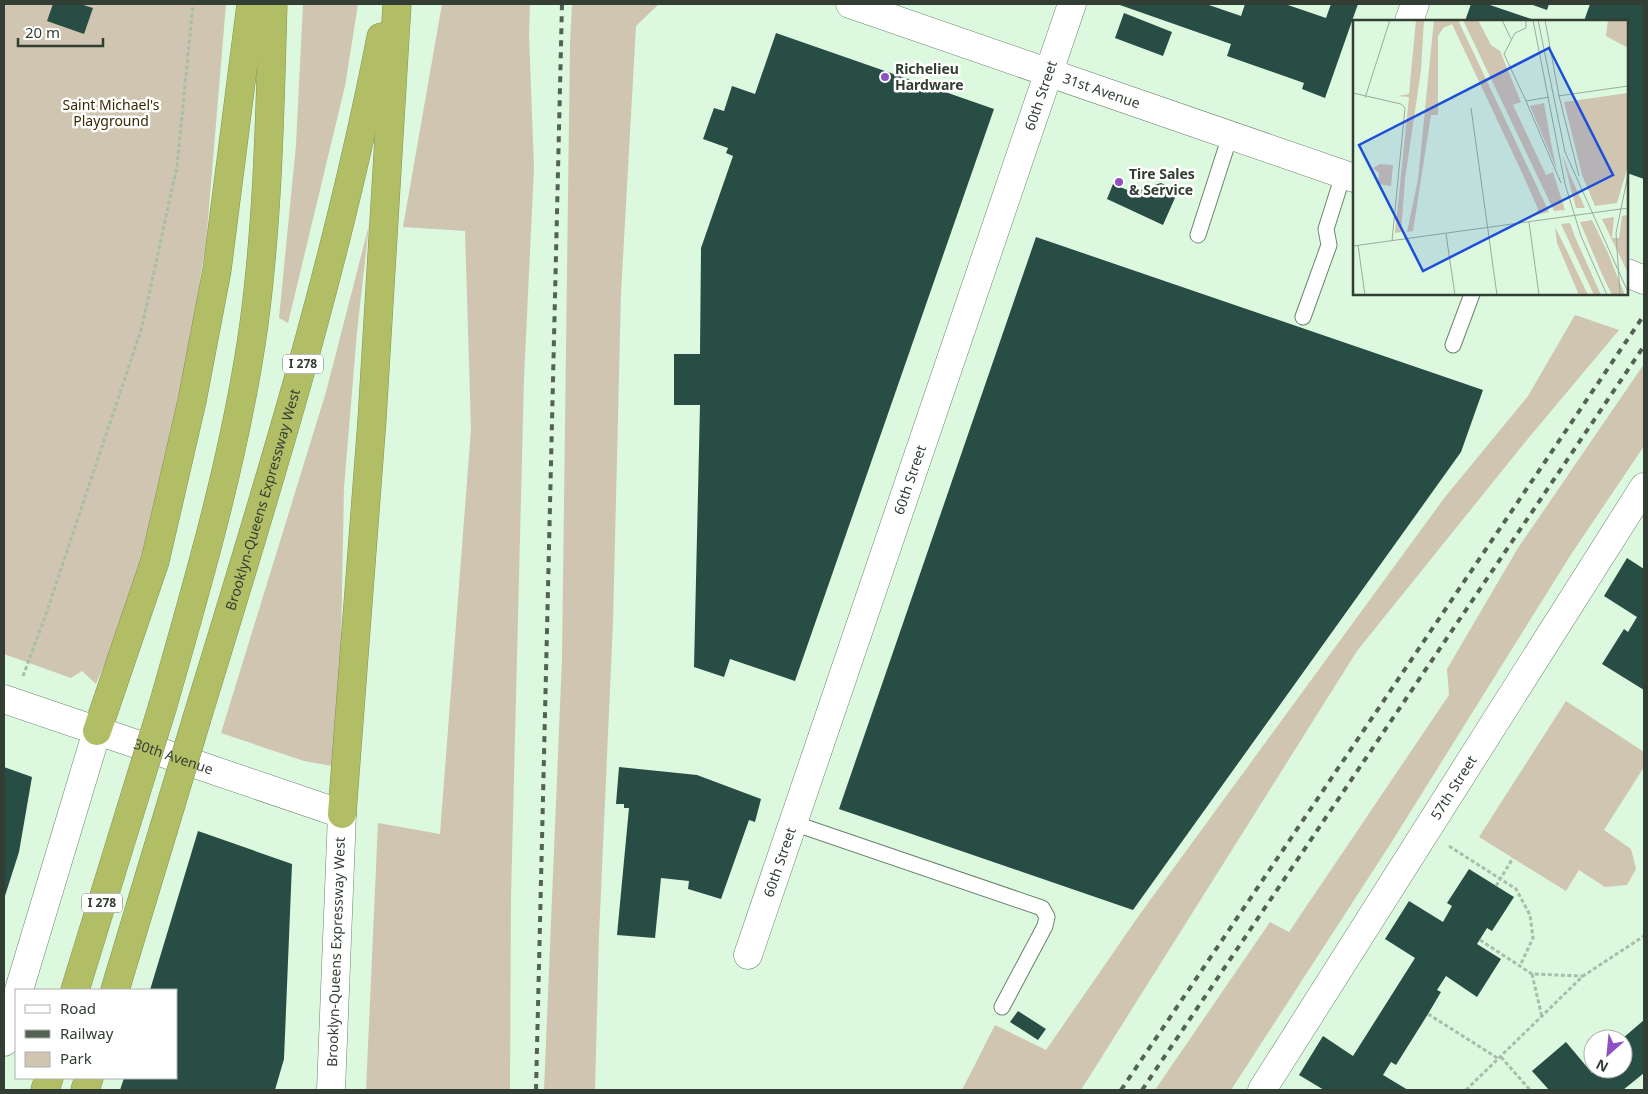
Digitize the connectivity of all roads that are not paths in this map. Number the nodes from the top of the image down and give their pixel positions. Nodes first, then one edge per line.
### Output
1 (251, 4) edge
2 (273, 4) edge
3 (387, 4) edge
4 (397, 4) edge
5 (850, 4) edge
6 (1072, 4) edge
7 (1415, 4) edge
8 (1409, 20) edge
9 (1049, 72) junction
10 (1230, 136) junction
11 (1351, 177) edge
12 (1198, 235) dead end
13 (1628, 274) edge
14 (1644, 280) edge
15 (1472, 295) edge
16 (1303, 317) dead end
17 (1453, 345) dead end
18 (1644, 487) edge
19 (9, 701) edge
20 (97, 731) junction
21 (342, 814) junction
22 (793, 823) junction
23 (748, 955) dead end
24 (19, 989) edge
25 (75, 989) edge
26 (115, 989) edge
27 (15, 1004) edge
28 (1002, 1007) dead end
29 (4, 1042) edge
30 (331, 1090) edge
31 (1262, 1090) edge

1 - 20 highway
2 - 25 highway, I 278, bridge
3 - 26 highway, Brooklyn-Queens Expressway West / I 278, bridge
4 - 21 highway
5 - 9 street, 31st Avenue
6 - 9 street, 60th Street
7 - 8 street
9 - 10 street, 31st Avenue
9 - 22 street, 60th Street
10 - 11 street, 31st Avenue
10 - 12 lane
11 - 16 lane
13 - 14 street
15 - 17 lane
18 - 31 street, 57th Street
19 - 20 street, 30th Avenue
20 - 21 street, 30th Avenue
20 - 24 street
21 - 30 street, Brooklyn-Queens Expressway West
22 - 23 street, 60th Street
22 - 28 lane
27 - 29 street

